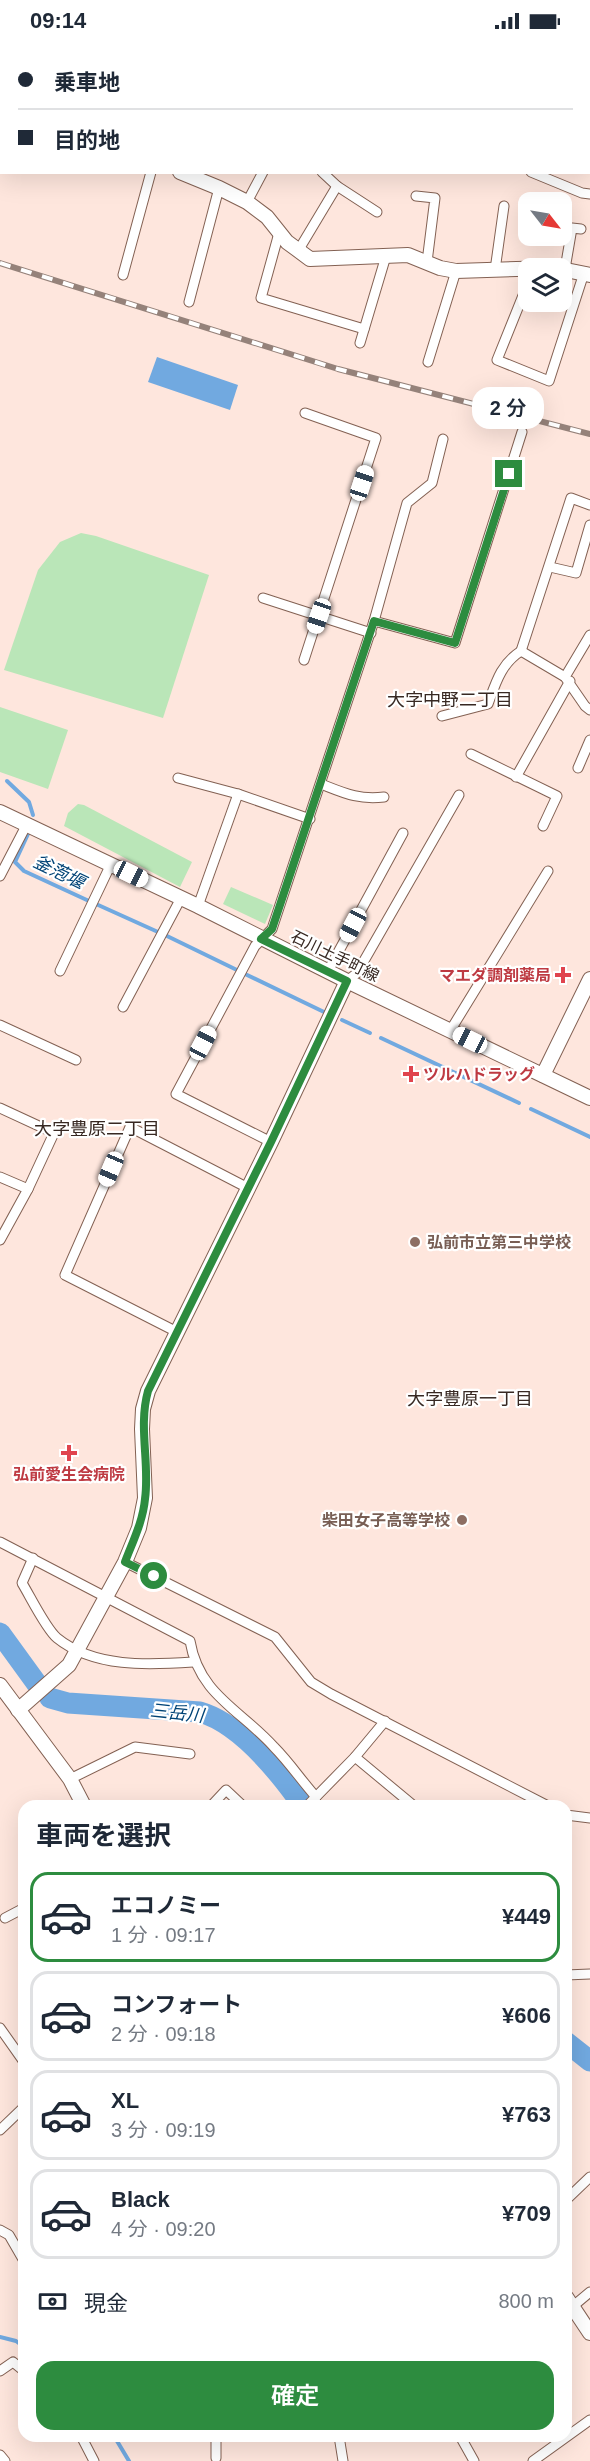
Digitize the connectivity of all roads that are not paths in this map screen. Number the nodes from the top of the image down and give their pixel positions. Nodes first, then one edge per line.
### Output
1 (150, 174) edge
2 (185, 174) edge
3 (262, 174) edge
4 (324, 174) edge
5 (536, 174) edge
6 (337, 186) junction
7 (219, 188) junction
8 (590, 194) edge
9 (416, 196) dead end
10 (247, 202) junction
11 (504, 206) dead end
12 (377, 212) dead end
13 (581, 229) dead end
14 (279, 233) junction
15 (298, 251) junction
16 (386, 256) junction
17 (565, 258) edge
18 (427, 262) junction
19 (518, 269) edge
20 (495, 270) junction
21 (456, 271) junction
22 (572, 271) edge
23 (587, 274) edge
24 (123, 275) dead end
25 (189, 302) dead end
26 (518, 308) edge
27 (364, 329) junction
28 (360, 343) dead end
29 (428, 362) dead end
30 (305, 413) dead end
31 (522, 432) dead end
32 (443, 439) dead end
33 (590, 505) edge
34 (590, 525) edge
35 (550, 567) junction
36 (263, 598) dead end
37 (319, 616) junction
38 (374, 621) junction
39 (371, 633) junction
40 (590, 635) edge
41 (521, 651) junction
42 (304, 660) dead end
43 (568, 679) junction
44 (590, 710) edge
45 (442, 716) dead end
46 (590, 740) edge
47 (471, 754) dead end
48 (578, 768) dead end
49 (516, 777) junction
50 (178, 778) dead end
51 (321, 784) junction
52 (238, 795) junction
53 (459, 795) dead end
54 (384, 797) dead end
55 (0, 812) edge
56 (310, 819) junction
57 (27, 824) junction
58 (543, 826) dead end
59 (403, 833) dead end
60 (111, 864) junction
61 (548, 871) dead end
62 (0, 876) edge
63 (181, 898) junction
64 (198, 906) junction
65 (261, 939) junction
66 (328, 971) junction
67 (60, 972) dead end
68 (590, 979) edge
69 (347, 981) junction
70 (123, 1007) dead end
71 (0, 1026) edge
72 (450, 1031) junction
73 (76, 1060) dead end
74 (543, 1076) junction
75 (590, 1098) edge
76 (0, 1108) edge
77 (271, 1142) junction
78 (0, 1177) edge
79 (248, 1188) junction
80 (28, 1189) junction
81 (0, 1240) edge
82 (177, 1332) junction
83 (0, 1542) edge
84 (33, 1558) junction
85 (125, 1562) junction
86 (106, 1598) junction
87 (78, 1650) junction
88 (193, 1662) junction
89 (0, 1685) edge
90 (18, 1710) junction
91 (385, 1721) junction
92 (190, 1754) dead end
93 (355, 1757) junction
94 (70, 1779) junction
95 (316, 1797) junction
96 (81, 1800) edge
97 (216, 1800) edge
98 (236, 1800) edge
99 (313, 1800) edge
100 (407, 1800) edge
101 (536, 1800) edge
102 (572, 1816) edge
103 (590, 1818) edge
104 (18, 1911) edge
105 (5, 1918) dead end
106 (590, 1974) edge
107 (572, 1975) edge
108 (0, 2028) edge
109 (18, 2054) edge
110 (18, 2113) edge
111 (0, 2130) edge
112 (590, 2177) edge
113 (572, 2194) edge
114 (0, 2230) edge
115 (18, 2251) edge
116 (590, 2292) edge
117 (572, 2303) edge
118 (572, 2311) edge
119 (590, 2333) edge
120 (18, 2366) edge
121 (0, 2371) edge
122 (590, 2420) edge
123 (572, 2433) edge
124 (84, 2442) edge
125 (216, 2442) edge
126 (340, 2442) edge
127 (463, 2442) edge
128 (559, 2442) edge
129 (0, 2455) edge
130 (216, 2458) dead end
131 (5, 2461) edge
132 (94, 2461) edge
133 (343, 2461) edge
134 (474, 2461) edge
135 (533, 2461) edge

1 - 24 street
2 - 7 street
3 - 10 street
4 - 6 street
5 - 8 street
6 - 12 street
6 - 15 street
7 - 10 street
7 - 25 street
9 - 18 street
10 - 14 street
11 - 20 street
13 - 17 street
14 - 15 street
14 - 27 street
15 - 16 street
16 - 18 street
16 - 27 street
18 - 21 street
19 - 20 street
20 - 21 street
21 - 29 street
22 - 23 street
23 - 26 street
27 - 28 street
30 - 37 street
31 - 38 street
32 - 38 street
33 - 35 street
34 - 35 street
35 - 41 street
36 - 37 street
37 - 39 street
37 - 42 street
38 - 39 street
39 - 51 street
40 - 43 street
41 - 43 street
41 - 45 street
43 - 44 street
43 - 49 street
46 - 48 street
47 - 49 street
49 - 58 street
50 - 52 street
51 - 54 street
51 - 56 street
52 - 56 street
52 - 64 street
53 - 69 street
55 - 57 street, 石川土手町線
56 - 65 street
57 - 60 street, 石川土手町線
57 - 62 street
59 - 66 street
60 - 63 street, 石川土手町線
60 - 67 street
61 - 72 street
63 - 64 street, 石川土手町線
63 - 70 street
64 - 65 street, 石川土手町線
65 - 66 street, 石川土手町線
65 - 77 street
66 - 69 street, 石川土手町線
68 - 74 street
69 - 72 street, 石川土手町線
69 - 77 street
71 - 73 street
72 - 74 street, 石川土手町線
74 - 75 street, 石川土手町線
76 - 80 street
77 - 79 street
78 - 80 street
79 - 82 street
79 - 82 street
80 - 81 street
82 - 85 street
83 - 84 street
84 - 86 street
84 - 87 street
85 - 86 street
85 - 91 street
86 - 87 street
86 - 88 street
87 - 88 street
87 - 90 street
88 - 95 street
89 - 90 street
90 - 94 street
91 - 93 street
91 - 101 street
92 - 94 street
93 - 95 street
93 - 100 street
94 - 96 street
95 - 99 street
97 - 98 street
102 - 103 street
104 - 105 street
106 - 107 street
108 - 109 street
110 - 111 street
112 - 113 street
114 - 115 street
116 - 117 street
118 - 119 street
120 - 121 street
122 - 123 street
124 - 132 street
125 - 130 street
126 - 133 street
127 - 134 street
128 - 135 street
129 - 131 street

